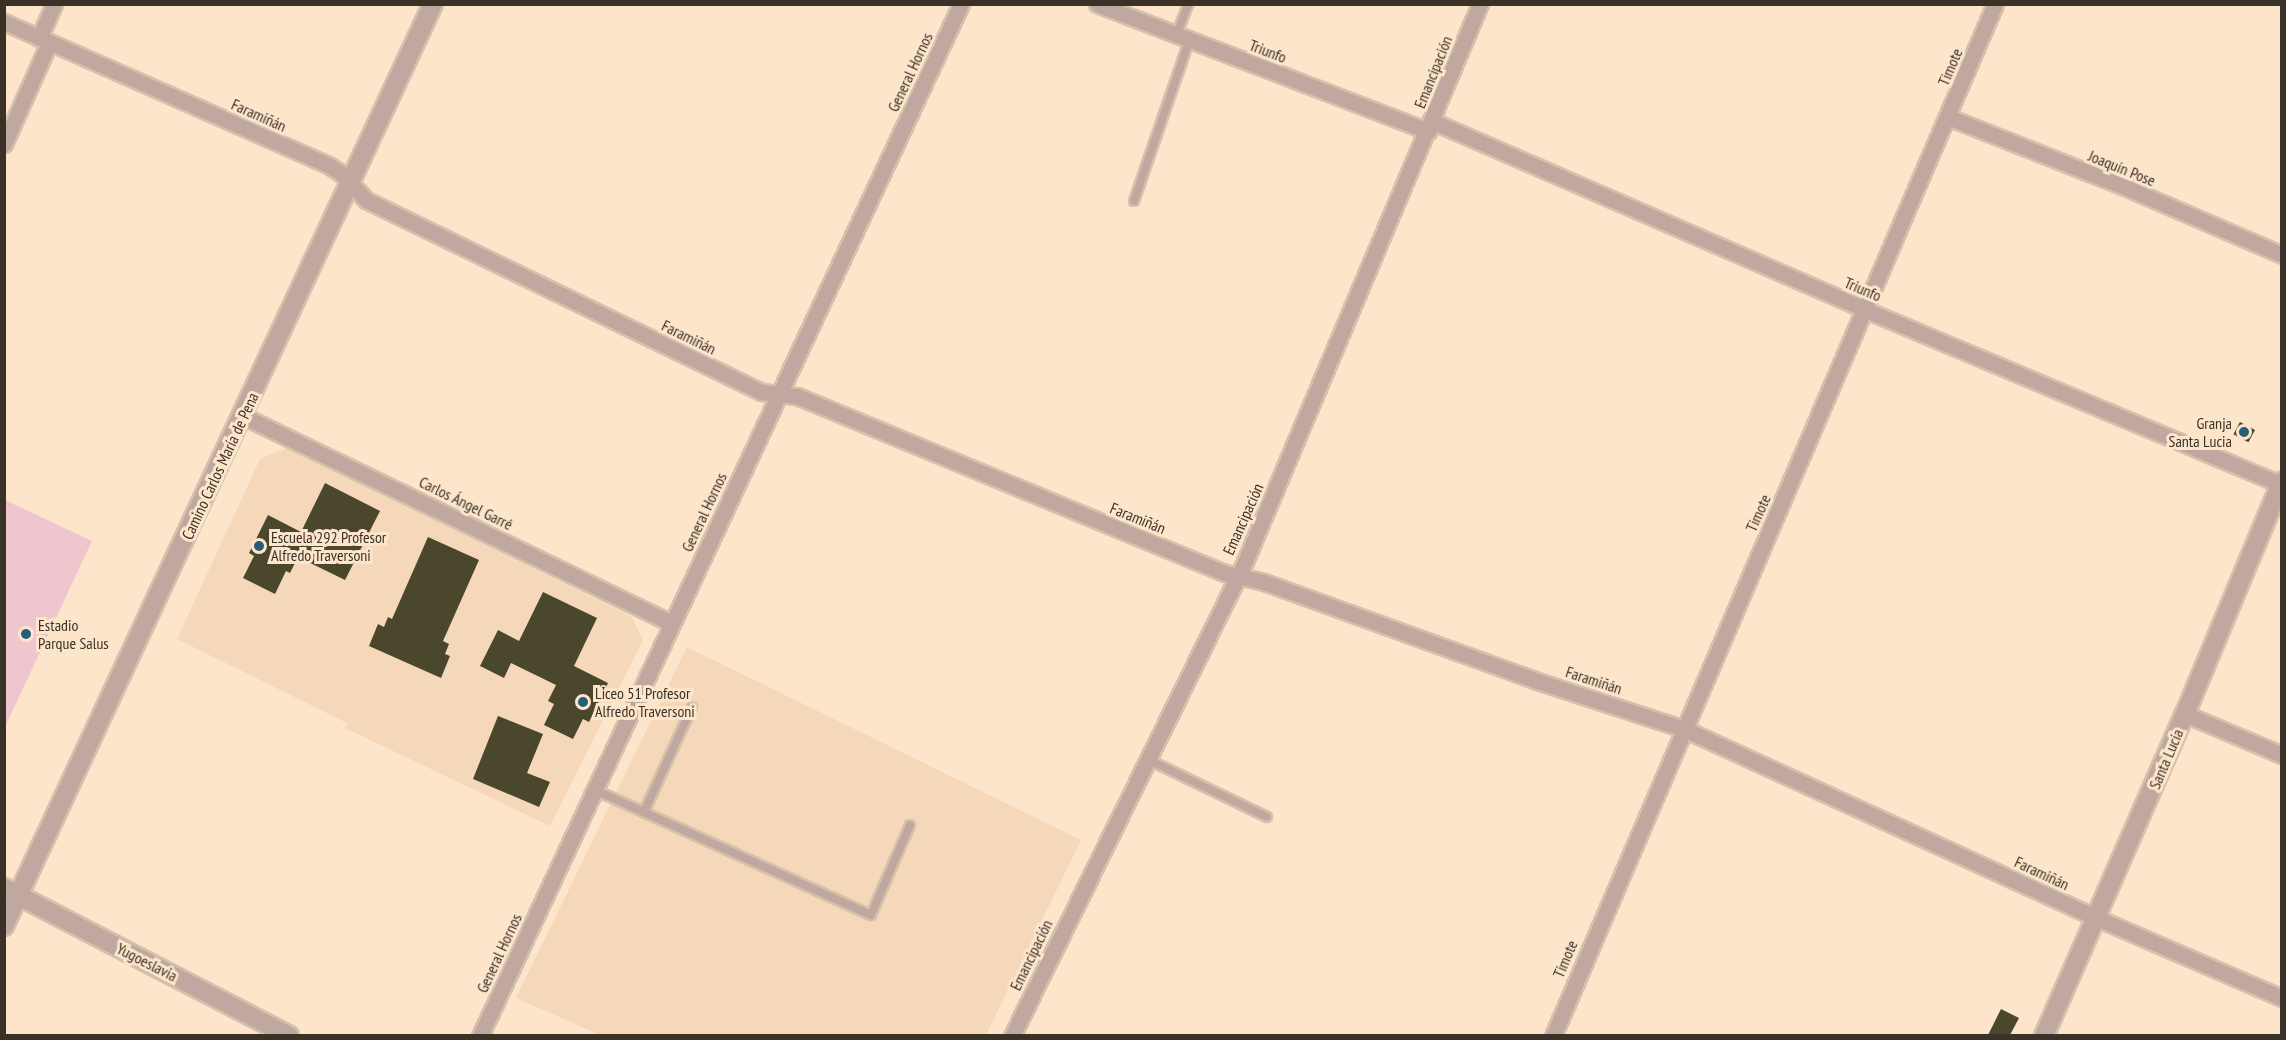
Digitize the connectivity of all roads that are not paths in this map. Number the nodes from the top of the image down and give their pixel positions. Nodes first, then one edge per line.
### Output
1 (54, 4) edge
2 (433, 4) edge
3 (962, 4) edge
4 (1097, 4) edge
5 (1188, 4) edge
6 (1480, 4) edge
7 (1995, 4) edge
8 (4, 22) edge
9 (1182, 38) junction
10 (44, 41) junction
11 (1948, 117) junction
12 (1430, 126) junction
13 (4, 144) edge
14 (350, 183) junction
15 (1134, 201) dead end
16 (2282, 255) edge
17 (1866, 310) junction
18 (778, 396) junction
19 (243, 416) junction
20 (2281, 483) edge
21 (1237, 575) junction
22 (672, 623) junction
23 (692, 707) dead end
24 (2185, 714) junction
25 (1683, 729) junction
26 (2282, 755) edge
27 (1147, 759) junction
28 (595, 790) junction
29 (644, 812) junction
30 (1267, 817) dead end
31 (910, 825) dead end
32 (12, 892) edge
33 (2097, 918) junction
34 (4, 926) edge
35 (2282, 999) edge
36 (289, 1035) edge
37 (480, 1035) edge
38 (1012, 1035) edge
39 (1552, 1035) edge
40 (2044, 1035) edge

1 - 10 street
2 - 14 street, Camino Carlos María de Pena
3 - 18 street, General Hornos
4 - 9 street, Triunfo
5 - 9 lane
6 - 12 street, Emancipación
7 - 11 street, Timote
8 - 10 street, Faramiñán
9 - 12 street, Triunfo
9 - 15 lane
10 - 13 street
10 - 14 street, Faramiñán
11 - 16 street, Joaquín Pose
11 - 17 street, Timote
12 - 17 street, Triunfo
12 - 21 street, Emancipación
14 - 18 street, Faramiñán
14 - 19 street, Camino Carlos María de Pena
17 - 20 street, Triunfo
17 - 25 street, Timote
18 - 21 street, Faramiñán
18 - 22 street, General Hornos
19 - 22 street, Carlos Ángel Garré
19 - 32 street, Camino Carlos María de Pena
20 - 24 street, Santa Lucía
21 - 25 street, Faramiñán
21 - 27 street, Emancipación
22 - 28 street, General Hornos
23 - 29 lane
24 - 26 street
24 - 33 street, Santa Lucía
25 - 33 street, Faramiñán
25 - 39 street, Timote
27 - 30 lane
27 - 38 street, Emancipación
28 - 29 lane
28 - 37 street, General Hornos
29 - 31 lane
32 - 34 street, Camino Carlos María de Pena
32 - 36 street, Yugoeslavia
33 - 35 street, Faramiñán
33 - 40 street, Santa Lucía

